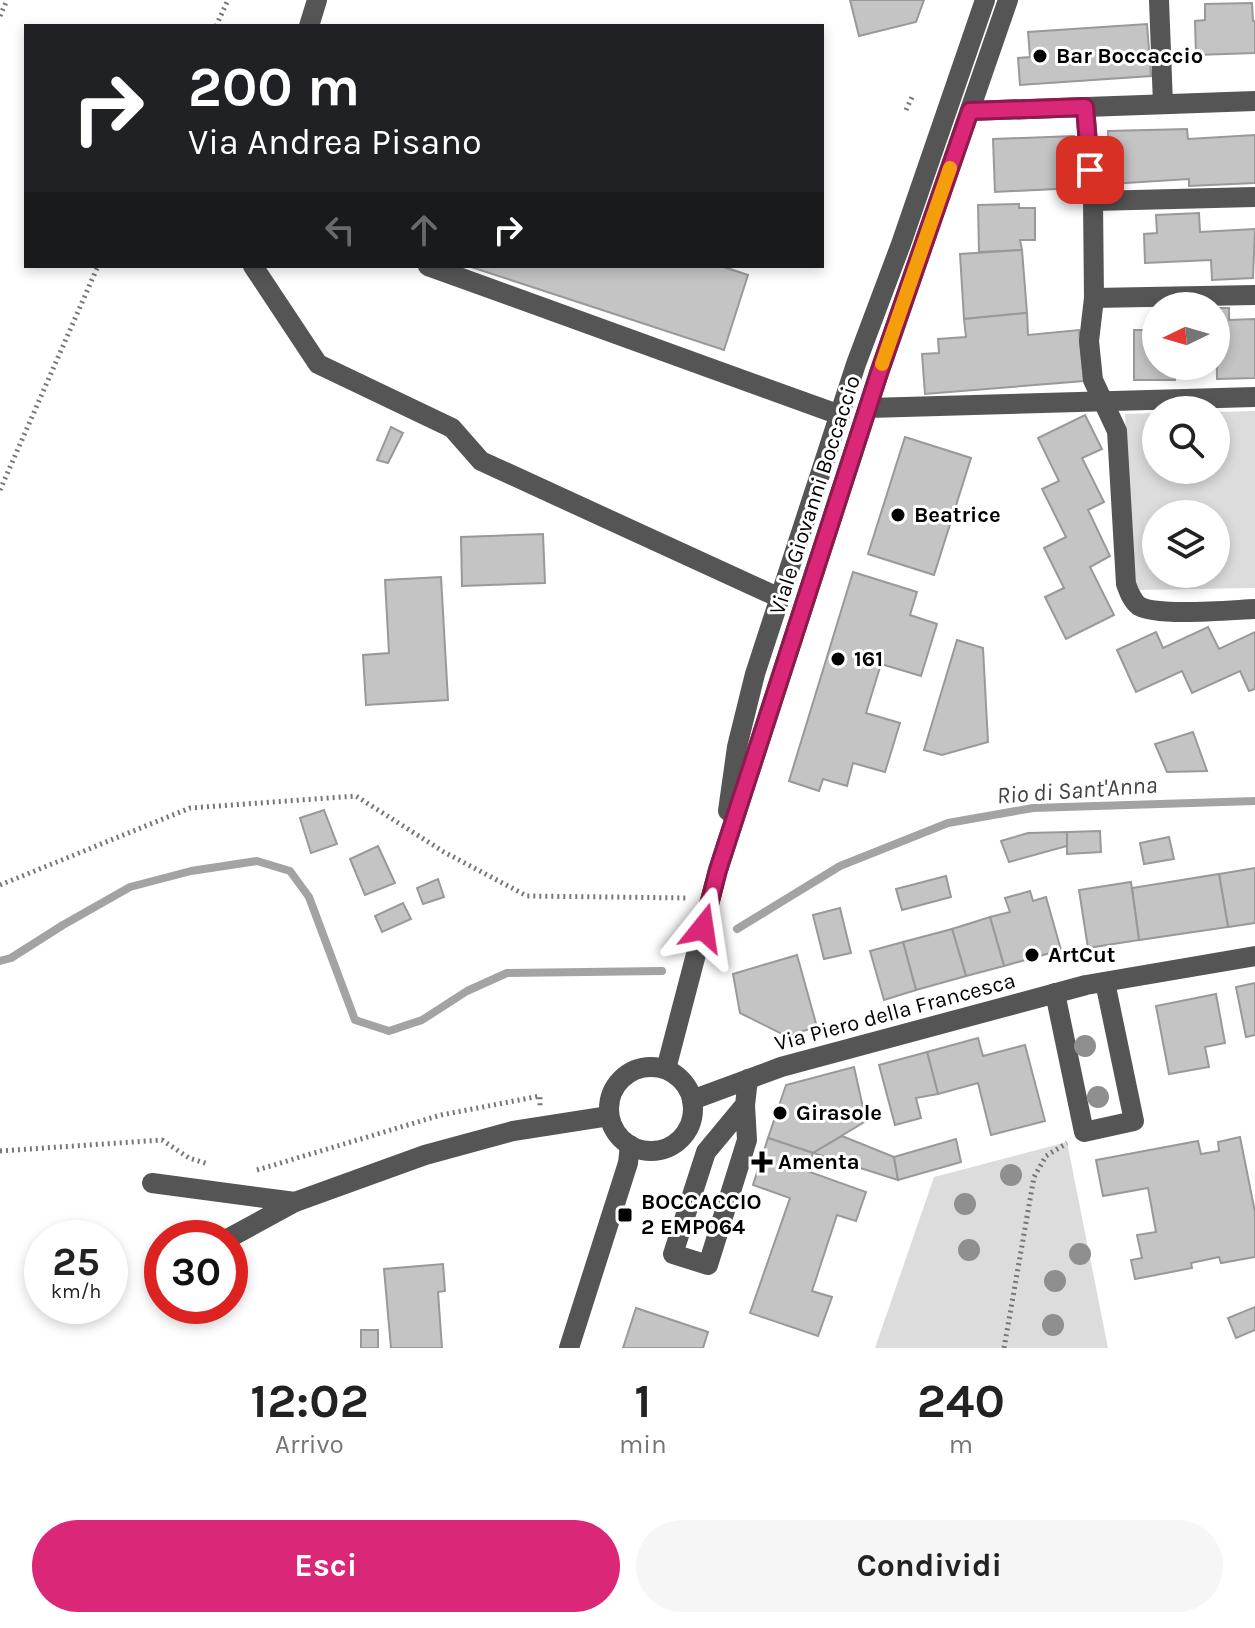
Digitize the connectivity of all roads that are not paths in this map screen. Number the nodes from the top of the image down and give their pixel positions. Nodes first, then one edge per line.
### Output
1 (317, 0) edge
2 (985, 0) edge
3 (1008, 0) edge
4 (1159, 0) edge
5 (310, 24) edge
6 (1255, 101) edge
7 (1163, 104) junction
8 (1085, 107) junction
9 (970, 111) junction
10 (1255, 197) edge
11 (1093, 201) junction
12 (254, 268) edge
13 (434, 268) edge
14 (1255, 295) edge
15 (1094, 298) junction
16 (1255, 397) edge
17 (1101, 401) junction
18 (869, 408) junction
19 (840, 415) junction
20 (780, 598) junction
21 (1255, 609) edge
22 (718, 870) junction
23 (1255, 956) edge
24 (1105, 982) junction
25 (1055, 993) junction
26 (666, 1069) junction
27 (748, 1079) junction
28 (692, 1100) junction
29 (745, 1105) junction
30 (609, 1116) junction
31 (630, 1145) junction
32 (152, 1183) dead end
33 (295, 1202) junction
34 (248, 1228) edge
35 (569, 1348) edge

1 - 5 street
2 - 19 street, Viale Giovanni Boccaccio
3 - 9 street, Viale Giovanni Boccaccio
4 - 7 street
6 - 7 street
7 - 8 street
8 - 9 street
8 - 11 street
9 - 18 street, Viale Giovanni Boccaccio
10 - 11 street
11 - 15 street
12 - 20 street
13 - 19 street
14 - 15 street
15 - 17 street
16 - 17 street
17 - 18 street
17 - 21 street
18 - 22 street, Viale Giovanni Boccaccio
19 - 20 street, Viale Giovanni Boccaccio
20 - 22 street, Viale Giovanni Boccaccio
22 - 26 street, Viale Giovanni Boccaccio
23 - 24 street, Via Piero della Francesca
24 - 25 street, Via Piero della Francesca
24 - 25 street
25 - 27 street, Via Piero della Francesca
26 - 28 street
26 - 30 street
27 - 28 street, Via Piero della Francesca
27 - 29 street
28 - 31 street
29 - 29 street
30 - 31 street
30 - 33 street
31 - 35 street
32 - 33 street
33 - 34 street

